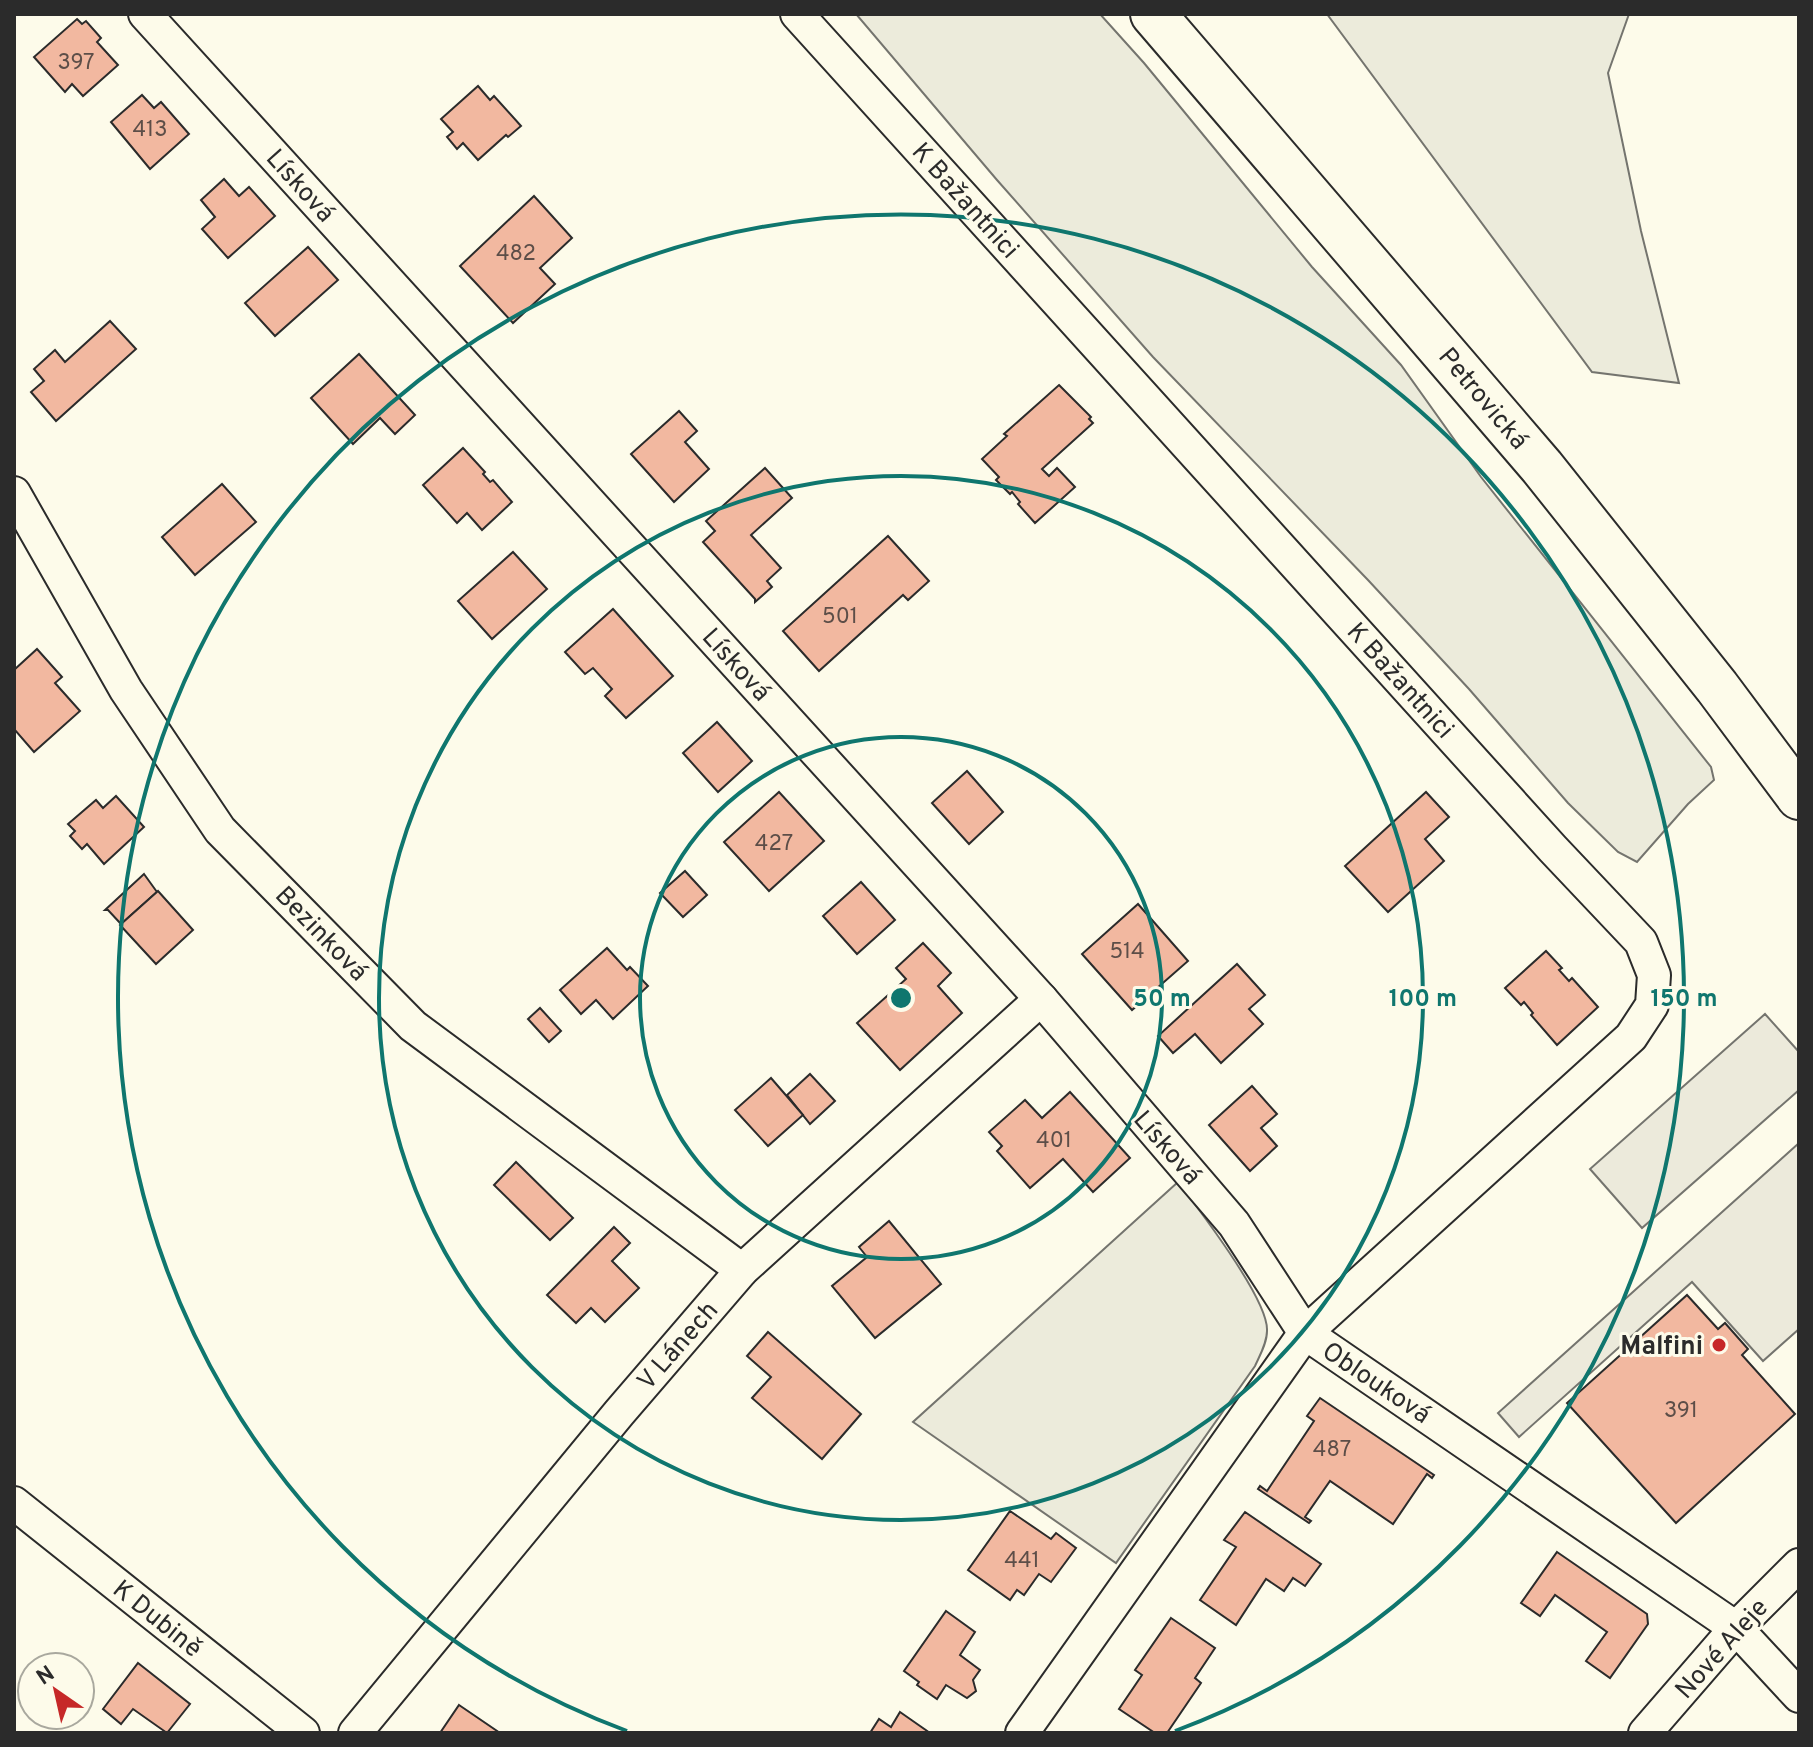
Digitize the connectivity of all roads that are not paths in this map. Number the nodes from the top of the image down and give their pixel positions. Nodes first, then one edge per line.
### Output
1 (145, 14) edge
2 (797, 14) edge
3 (1153, 14) edge
4 (14, 493) edge
5 (1799, 797) edge
6 (1041, 999) junction
7 (742, 1270) junction
8 (1305, 1333) junction
9 (14, 1503) edge
10 (1799, 1565) edge
11 (1736, 1628) junction
12 (1799, 1696) edge
13 (303, 1733) edge
14 (355, 1733) edge
15 (1022, 1733) edge
16 (1645, 1733) edge

1 - 6 street, Lísková
2 - 8 street, K Bažantnici
3 - 5 main road, Petrovická
4 - 7 street, Bezinková
6 - 7 street, V Lánech
6 - 8 street, Lísková
7 - 14 street, V Lánech
8 - 11 street, Oblouková
8 - 15 street, Oblouková
9 - 13 street, K Dubině
10 - 11 street, Nové Aleje
11 - 12 street, Oblouková
11 - 16 street, Nové Aleje

